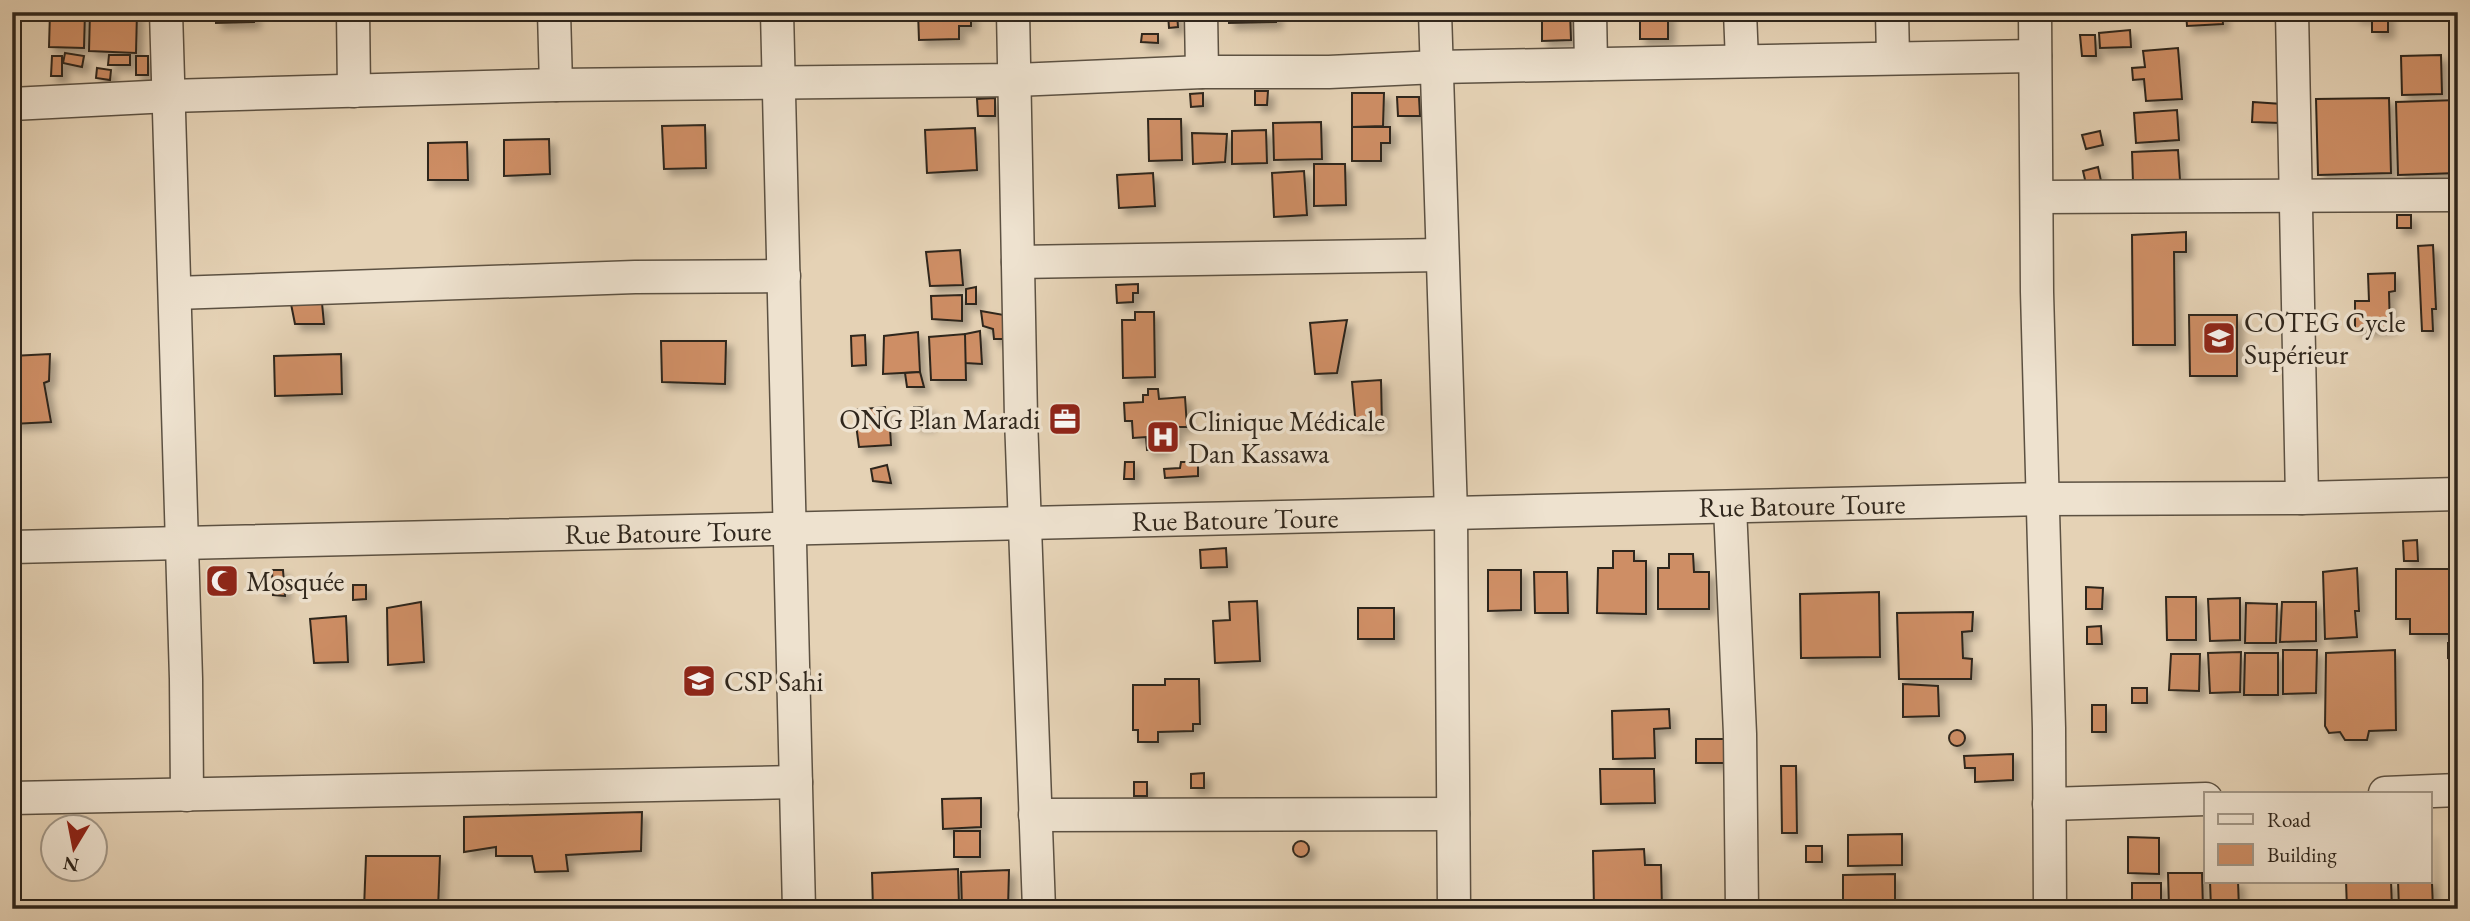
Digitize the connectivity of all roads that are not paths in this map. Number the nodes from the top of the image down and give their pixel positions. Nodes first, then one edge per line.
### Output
1 (166, 12) edge
2 (353, 12) edge
3 (554, 12) edge
4 (777, 12) edge
5 (1013, 12) edge
6 (1201, 12) edge
7 (1435, 12) edge
8 (1590, 12) edge
9 (1740, 12) edge
10 (1892, 12) edge
11 (2035, 12) edge
12 (2292, 12) edge
13 (2035, 55) junction
14 (1893, 58) junction
15 (1742, 61) junction
16 (1591, 64) junction
17 (1437, 68) junction
18 (1202, 72) junction
19 (1015, 80) junction
20 (779, 83) junction
21 (556, 85) junction
22 (354, 90) junction
23 (169, 96) junction
24 (12, 104) edge
25 (2458, 195) edge
26 (2037, 197) junction
27 (2295, 197) junction
28 (1441, 254) junction
29 (1018, 262) junction
30 (783, 276) junction
31 (175, 293) junction
32 (2458, 494) edge
33 (2302, 498) junction
34 (2042, 499) junction
35 (1730, 507) junction
36 (1451, 513) junction
37 (1026, 524) junction
38 (790, 529) junction
39 (181, 543) junction
40 (12, 547) edge
41 (796, 782) junction
42 (2458, 790) edge
43 (2409, 792) edge
44 (187, 794) junction
45 (12, 798) edge
46 (2204, 799) edge
47 (2049, 804) junction
48 (1453, 814) junction
49 (1035, 815) junction
50 (799, 909) edge
51 (1039, 909) edge
52 (1454, 909) edge
53 (1742, 909) edge
54 (2050, 909) edge

1 - 23 street
2 - 22 street
3 - 21 street
4 - 20 street
5 - 19 street
6 - 18 street
7 - 17 street
8 - 16 street
9 - 15 street
10 - 14 street
11 - 13 street
12 - 27 street
13 - 14 street
13 - 26 street
14 - 15 street
15 - 16 street
16 - 17 street
17 - 18 street
17 - 28 street
18 - 19 street
19 - 20 street
19 - 29 street
20 - 21 street
20 - 30 street
21 - 22 street
22 - 23 street
23 - 24 street
23 - 31 street
25 - 27 street
26 - 27 street
26 - 34 street
27 - 33 street
28 - 29 street
28 - 36 street
29 - 37 street
30 - 31 street
30 - 38 street
31 - 39 street
32 - 33 street, Rue Batoure Toure
33 - 34 street, Rue Batoure Toure
34 - 35 street, Rue Batoure Toure
34 - 47 street
35 - 36 street, Rue Batoure Toure
35 - 53 street
36 - 37 street, Rue Batoure Toure
36 - 48 street
37 - 38 street, Rue Batoure Toure
37 - 49 street
38 - 39 street, Rue Batoure Toure
38 - 41 street
39 - 40 street, Rue Batoure Toure
39 - 44 street
41 - 44 street
41 - 50 street
42 - 43 street
44 - 45 street
46 - 47 street
47 - 54 street
48 - 49 street
48 - 52 street
49 - 51 street

